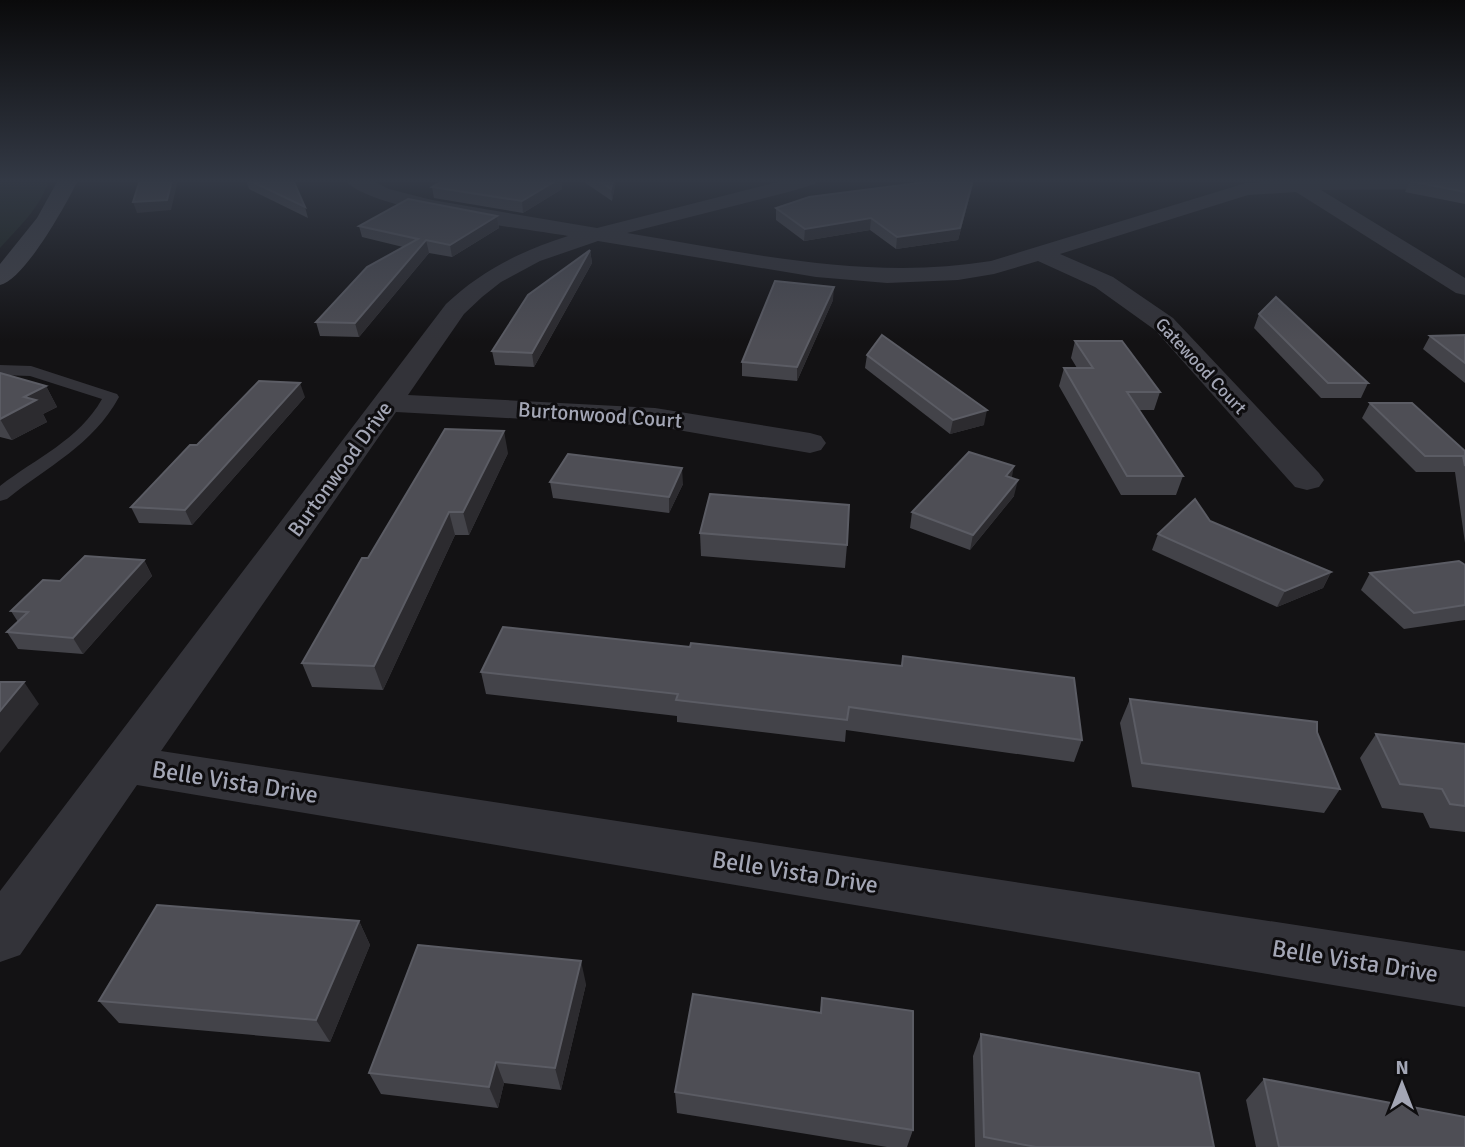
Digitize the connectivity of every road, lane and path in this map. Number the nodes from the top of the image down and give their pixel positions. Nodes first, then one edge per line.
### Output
1 (38, 234) edge
2 (588, 234) edge
3 (602, 234) edge
4 (1105, 234) edge
5 (1377, 234) edge
6 (596, 235) junction
7 (1042, 254) junction
8 (0, 278) edge
9 (1465, 288) edge
10 (0, 370) edge
11 (388, 403) junction
12 (810, 443) dead end
13 (1307, 480) dead end
14 (0, 495) edge
15 (125, 764) junction
16 (0, 936) edge
17 (1465, 979) edge

1 - 8 main road
2 - 6 street
3 - 6 street, Burtonwood Drive
4 - 7 street
5 - 9 street
6 - 7 street
6 - 11 street, Burtonwood Drive
7 - 13 street, Gatewood Court
10 - 14 lane
11 - 12 street, Burtonwood Court
11 - 15 street, Burtonwood Drive
15 - 16 street, Burtonwood Drive
15 - 17 street, Belle Vista Drive

